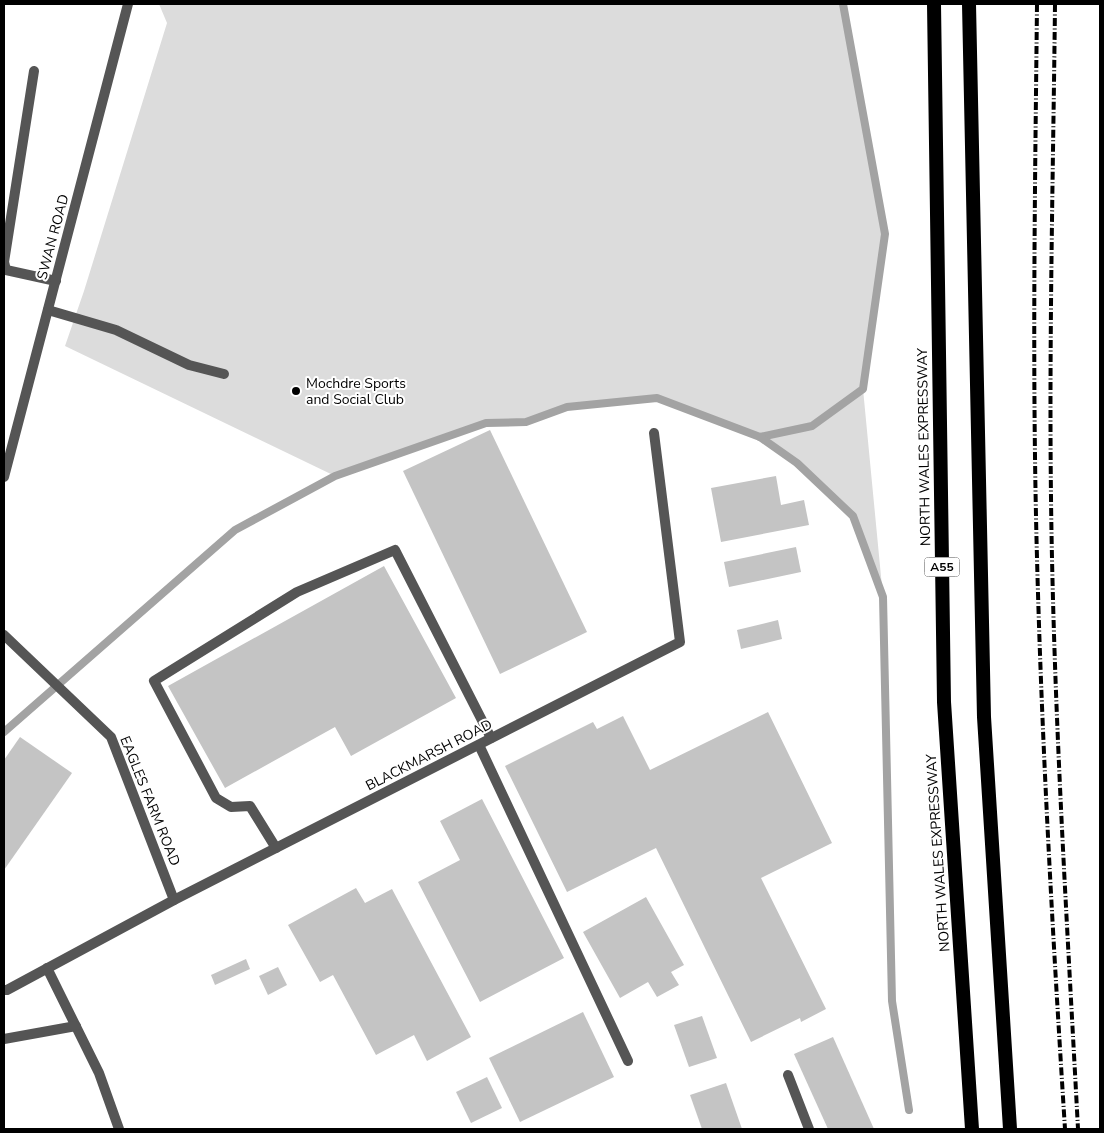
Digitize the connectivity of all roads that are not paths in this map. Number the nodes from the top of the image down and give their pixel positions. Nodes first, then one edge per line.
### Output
1 (128, 4) edge
2 (934, 4) edge
3 (969, 4) edge
4 (34, 71) dead end
5 (56, 281) junction
6 (48, 310) junction
7 (224, 374) dead end
8 (654, 433) dead end
9 (4, 477) edge
10 (4, 635) edge
11 (491, 738) junction
12 (479, 745) junction
13 (276, 848) junction
14 (174, 900) junction
15 (47, 968) junction
16 (4, 990) edge
17 (76, 1026) junction
18 (4, 1039) edge
19 (628, 1061) dead end
20 (788, 1075) dead end
21 (119, 1129) edge
22 (809, 1129) edge
23 (972, 1129) edge
24 (1010, 1129) edge

1 - 5 street, SWAN ROAD
2 - 23 highway, NORTH WALES EXPRESSWAY / A55
3 - 24 highway
4 - 5 street
5 - 6 street, SWAN ROAD
6 - 7 street
6 - 9 street, SWAN ROAD
8 - 11 street, BLACKMARSH ROAD
10 - 14 street, EAGLES FARM ROAD
11 - 12 street, BLACKMARSH ROAD
11 - 13 street
12 - 13 street, BLACKMARSH ROAD
12 - 19 street
13 - 14 street, BLACKMARSH ROAD
14 - 15 street, BLACKMARSH ROAD
15 - 16 street, BLACKMARSH ROAD
15 - 17 street
17 - 18 street
17 - 21 street
20 - 22 street

